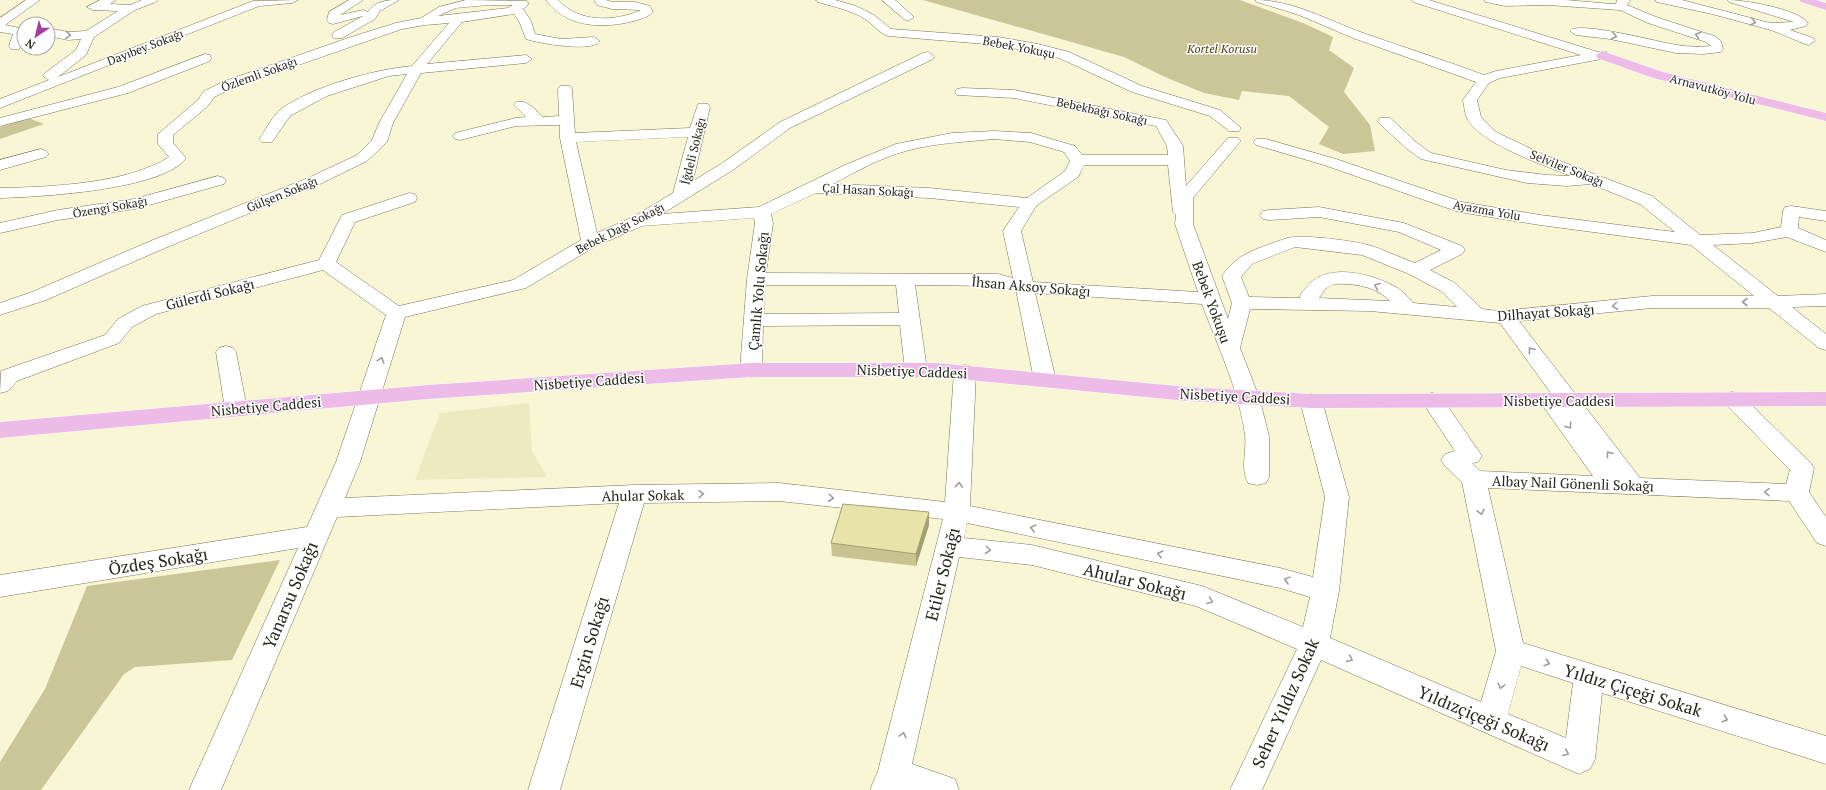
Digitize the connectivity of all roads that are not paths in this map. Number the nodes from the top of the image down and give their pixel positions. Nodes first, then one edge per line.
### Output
1 (34, 0) edge
2 (110, 0) edge
3 (152, 0) edge
4 (292, 0) edge
5 (357, 0) edge
6 (393, 0) edge
7 (537, 0) edge
8 (552, 0) edge
9 (600, 0) edge
10 (822, 0) edge
11 (888, 0) edge
12 (1261, 0) edge
13 (1417, 0) edge
14 (1442, 0) edge
15 (1490, 0) edge
16 (1594, 0) edge
17 (1661, 0) edge
18 (1733, 0) edge
19 (1806, 0) edge
20 (1532, 2) edge
21 (1622, 3) edge
22 (520, 6) junction
23 (1826, 7) edge
24 (131, 8) junction
25 (374, 11) junction
26 (1555, 14) dead end
27 (908, 17) dead end
28 (459, 18) junction
29 (425, 21) junction
30 (16, 22) edge
31 (0, 23) edge
32 (1774, 26) junction
33 (0, 28) edge
34 (1563, 31) junction
35 (1590, 33) junction
36 (56, 34) edge
37 (89, 35) junction
38 (940, 40) dead end
39 (594, 41) dead end
40 (998, 41) junction
41 (1809, 41) dead end
42 (15, 46) dead end
43 (324, 50) junction
44 (1595, 52) junction
45 (928, 56) dead end
46 (205, 58) dead end
47 (526, 59) dead end
48 (417, 68) junction
49 (1484, 80) junction
50 (565, 89) dead end
51 (962, 92) dead end
52 (0, 99) edge
53 (0, 104) edge
54 (521, 105) dead end
55 (703, 107) dead end
56 (1826, 117) edge
57 (566, 120) junction
58 (539, 121) junction
59 (1385, 121) dead end
60 (0, 122) edge
61 (698, 132) junction
62 (1245, 134) junction
63 (460, 136) dead end
64 (568, 138) junction
65 (267, 139) dead end
66 (41, 154) dead end
67 (1077, 160) junction
68 (1176, 160) junction
69 (0, 165) edge
70 (1595, 179) junction
71 (218, 181) dead end
72 (813, 188) junction
73 (0, 192) edge
74 (682, 195) junction
75 (409, 198) dead end
76 (1030, 203) junction
77 (762, 212) junction
78 (1269, 215) dead end
79 (1826, 216) edge
80 (639, 221) junction
81 (1184, 224) junction
82 (0, 228) edge
83 (1789, 231) junction
84 (1696, 240) junction
85 (590, 242) junction
86 (1826, 247) edge
87 (326, 264) junction
88 (1416, 270) junction
89 (756, 279) junction
90 (905, 280) junction
91 (1025, 287) junction
92 (1210, 298) junction
93 (1826, 300) edge
94 (1774, 302) junction
95 (1242, 303) junction
96 (1313, 304) junction
97 (0, 309) edge
98 (1408, 309) junction
99 (396, 313) junction
100 (1492, 316) junction
101 (910, 319) junction
102 (754, 320) junction
103 (1826, 344) edge
104 (1229, 349) junction
105 (226, 352) dead end
106 (751, 370) junction
107 (916, 370) junction
108 (965, 372) junction
109 (3, 380) edge
110 (1045, 380) junction
111 (369, 397) junction
112 (1248, 397) junction
113 (1732, 399) junction
114 (1826, 399) edge
115 (1311, 400) junction
116 (1432, 400) junction
117 (1559, 400) junction
118 (236, 409) junction
119 (0, 430) edge
120 (1257, 477) dead end
121 (1474, 480) junction
122 (1622, 485) junction
123 (1796, 493) junction
124 (634, 494) junction
125 (328, 508) junction
126 (957, 512) junction
127 (316, 535) junction
128 (1826, 536) edge
129 (949, 546) junction
130 (0, 586) edge
131 (1325, 590) junction
132 (1314, 644) junction
133 (1510, 651) junction
134 (1589, 676) junction
135 (1491, 721) junction
136 (1826, 750) edge
137 (890, 781) edge
138 (205, 790) edge
139 (544, 790) edge
140 (943, 790) edge
141 (1246, 790) edge

1 - 31 street
2 - 24 street
3 - 24 street
4 - 53 street, Dayıbey Sokağı
5 - 25 street
6 - 25 street
7 - 22 street
8 - 9 street
10 - 40 street, Bebek Yokuşu
11 - 27 street
12 - 49 street
13 - 44 street
14 - 34 street
15 - 20 street
16 - 21 street
17 -> 32 street
18 - 32 street
19 - 23 main road
20 - 21 street
20 - 26 street
35 -> 21 street
22 - 28 street
22 - 29 street
22 - 39 street
24 - 37 street
25 - 43 street
28 - 29 street
28 - 48 street, Gülşen Sokağı
29 - 43 street
30 - 31 street
32 - 41 street
33 - 42 street
34 - 35 street
34 - 44 street
34 - 44 street
35 - 44 street
36 -> 37 street
37 - 52 street
38 - 40 street
40 - 62 street, Bebek Yokuşu
43 - 73 street, Özlemli Sokağı
44 - 49 street
44 - 56 main road, Arnavutköy Yolu
45 - 74 street, Bebek Dağı Sokağı
46 - 60 street
47 - 48 street
48 - 65 street
48 - 97 street, Gülşen Sokağı
49 - 70 street, Selviler Sokağı
50 - 57 street
51 - 68 street, Bebekbağı Sokağı
54 - 58 street
55 - 61 street, İğdeli Sokağı
57 - 58 street
57 - 64 street
58 - 63 street
59 - 70 street
61 - 64 street
61 - 74 street, İğdeli Sokağı
62 - 81 street, Bebek Yokuşu
62 - 84 street, Ayazma Yolu
64 - 85 street
66 - 69 street
67 - 68 street
67 - 72 street
67 - 76 street
68 - 81 street, Bebekbağı Sokağı
70 - 84 street, Selviler Sokağı
71 - 82 street, Özengi Sokağı
72 - 76 street, Çal Hasan Sokağı
72 - 77 street, Çal Hasan Sokağı
74 - 80 street, Bebek Dağı Sokağı
75 - 87 street
76 - 91 street
77 - 80 street, Çal Hasan Sokağı
77 - 89 street, Çamlık Yolu Sokağı
78 - 88 street
79 - 83 street
80 - 85 street, Bebek Dağı Sokağı
81 - 92 street, Bebek Yokuşu
83 - 84 street, Ayazma Yolu
83 - 86 street
84 - 94 street, Selviler Sokağı
85 - 99 street, Bebek Dağı Sokağı
87 - 99 street
87 - 109 street, Gülerdi Sokağı
88 - 95 street
88 - 100 street
89 - 90 street, İhsan Aksoy Sokağı
89 - 102 street, Çamlık Yolu Sokağı
90 - 91 street, İhsan Aksoy Sokağı
90 - 101 street
91 - 92 street, İhsan Aksoy Sokağı
91 - 110 street
92 - 104 street, Bebek Yokuşu
93 - 94 street, Dilhayat Sokağı
94 -> 100 street, Dilhayat Sokağı
94 - 103 street, Selviler Sokağı
95 - 96 street, Dilhayat Sokağı
95 - 104 street
96 - 98 street, Dilhayat Sokağı
98 -> 96 street
98 - 100 street, Dilhayat Sokağı
111 -> 99 street
100 - 117 street
101 - 102 street
101 - 107 street
102 - 106 street, Çamlık Yolu Sokağı
104 - 112 street, Bebek Yokuşu
105 - 118 street
106 - 107 main road, Nisbetiye Caddesi
106 - 111 main road, Nisbetiye Caddesi
107 - 108 main road, Nisbetiye Caddesi
108 - 110 main road, Nisbetiye Caddesi
126 -> 108 street, Etiler Sokağı
110 - 112 main road, Nisbetiye Caddesi
111 - 118 main road, Nisbetiye Caddesi
111 - 125 street, Yanarsu Sokağı
112 - 115 main road, Nisbetiye Caddesi
112 - 120 street, Bebek Yokuşu
113 - 114 main road, Nisbetiye Caddesi
113 - 117 main road, Nisbetiye Caddesi
113 - 123 street
115 - 116 main road, Nisbetiye Caddesi
115 - 131 street, Seher Yıldız Sokak
116 - 117 main road, Nisbetiye Caddesi
116 - 121 street
117 - 122 street
118 - 119 main road, Nisbetiye Caddesi
121 - 122 street, Albay Nail Gönenli Sokağı
121 -> 133 street, Albay Nail Gönenli Sokağı
123 -> 122 street, Albay Nail Gönenli Sokağı
123 - 128 street
124 - 125 street, Ahular Sokak
124 -> 126 street, Ahular Sokak
124 - 139 street, Ergin Sokağı
125 - 127 street, Yanarsu Sokağı
126 - 129 street, Etiler Sokağı
131 -> 126 street, Ahular Sokağı
127 - 130 street, Özdeş Sokağı
127 - 138 street, Yanarsu Sokağı
129 -> 132 street, Ahular Sokağı
137 -> 129 street, Etiler Sokağı
131 - 132 street, Seher Yıldız Sokak
132 -> 135 street, Yıldızçiçeği Sokağı
132 - 141 street, Seher Yıldız Sokak
133 -> 134 street, Yıldız Çiçeği Sokak
133 -> 135 street
135 -> 134 street, Yıldızçiçeği Sokağı
134 -> 136 street, Yıldız Çiçeği Sokak
137 - 140 street

